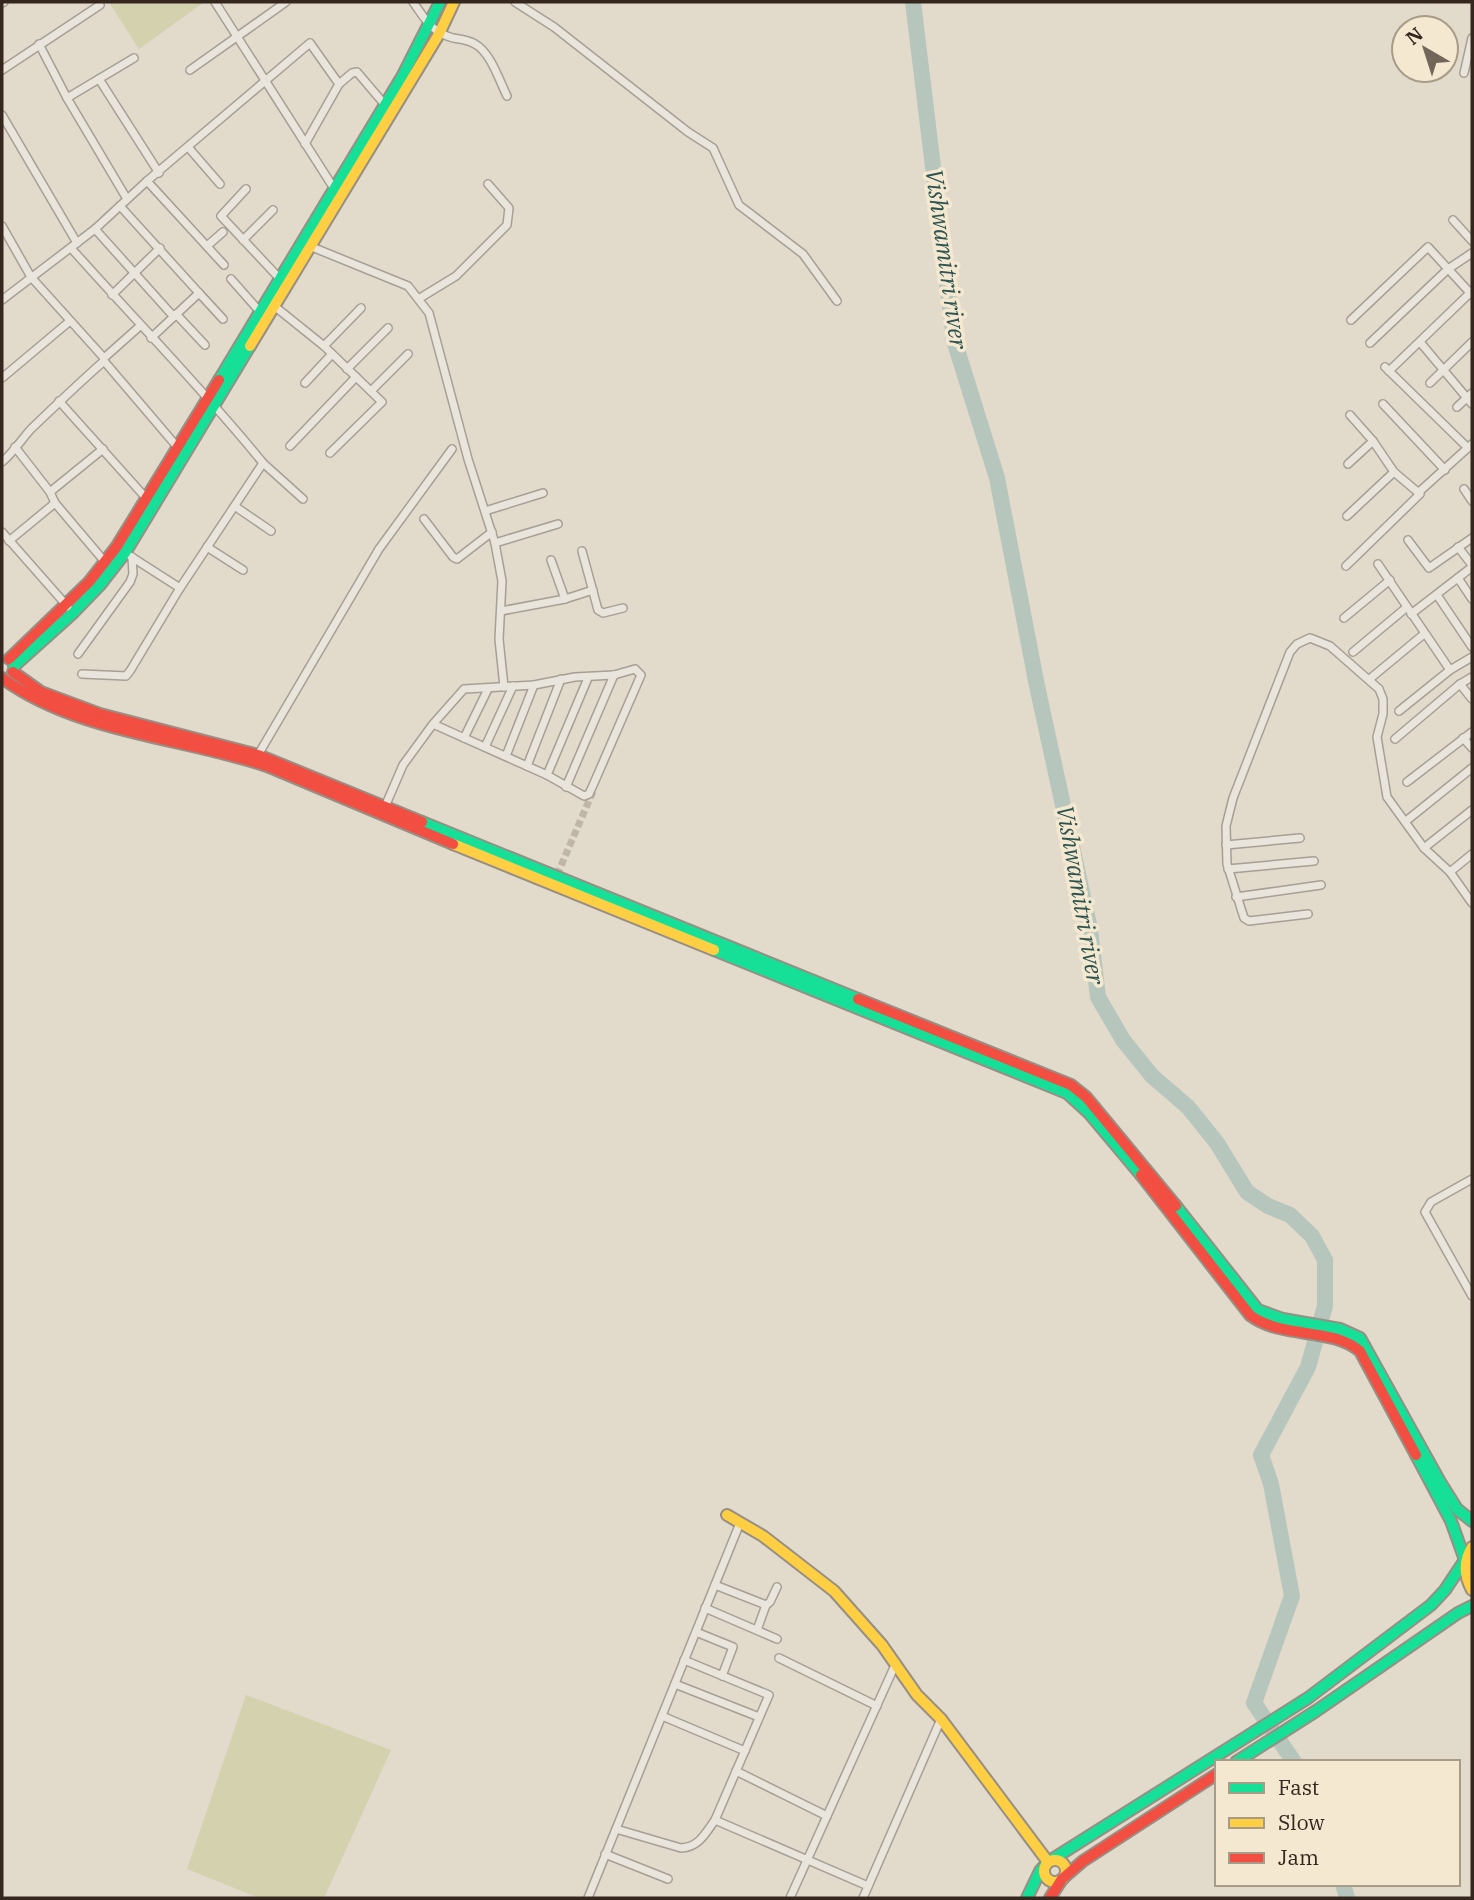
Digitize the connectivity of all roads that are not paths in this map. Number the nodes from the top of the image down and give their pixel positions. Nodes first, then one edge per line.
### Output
1 (215, 2) edge
2 (286, 2) edge
3 (413, 2) edge
4 (440, 2) edge
5 (454, 2) edge
6 (515, 2) edge
7 (100, 5) dead end
8 (434, 30) junction
9 (238, 38) junction
10 (1472, 39) edge
11 (39, 44) junction
12 (134, 58) dead end
13 (2, 70) edge
14 (190, 70) dead end
15 (1464, 73) dead end
16 (99, 79) junction
17 (264, 82) junction
18 (338, 84) junction
19 (507, 96) dead end
20 (67, 98) junction
21 (386, 106) junction
22 (2, 115) edge
23 (305, 144) junction
24 (188, 147) junction
25 (159, 173) junction
26 (147, 181) junction
27 (220, 184) dead end
28 (488, 184) dead end
29 (246, 189) dead end
30 (337, 193) junction
31 (127, 200) junction
32 (120, 206) junction
33 (273, 211) dead end
34 (1453, 220) dead end
35 (2, 226) edge
36 (95, 229) junction
37 (223, 232) dead end
38 (243, 240) junction
39 (1472, 242) edge
40 (306, 245) junction
41 (74, 246) junction
42 (207, 246) junction
43 (160, 248) junction
44 (1472, 253) edge
45 (224, 265) dead end
46 (1448, 269) junction
47 (134, 274) junction
48 (31, 278) junction
49 (231, 279) dead end
50 (281, 280) junction
51 (200, 293) junction
52 (1472, 293) edge
53 (112, 295) junction
54 (419, 298) junction
55 (2, 300) edge
56 (837, 300) dead end
57 (272, 304) junction
58 (361, 308) dead end
59 (261, 314) junction
60 (175, 315) junction
61 (223, 319) dead end
62 (1352, 320) dead end
63 (70, 321) junction
64 (140, 326) junction
65 (388, 328) dead end
66 (151, 338) junction
67 (1420, 342) junction
68 (1472, 342) edge
69 (1370, 343) dead end
70 (205, 345) dead end
71 (324, 346) junction
72 (332, 354) junction
73 (408, 354) dead end
74 (104, 360) junction
75 (347, 369) junction
76 (1443, 370) junction
77 (356, 377) junction
78 (2, 378) edge
79 (305, 383) dead end
80 (1430, 383) dead end
81 (371, 391) junction
82 (1471, 398) edge
83 (60, 401) junction
84 (212, 402) junction
85 (1383, 404) dead end
86 (1457, 407) dead end
87 (1349, 415) dead end
88 (1373, 441) junction
89 (290, 446) dead end
90 (1470, 446) edge
91 (15, 447) junction
92 (103, 449) junction
93 (452, 449) dead end
94 (181, 450) junction
95 (330, 453) dead end
96 (2, 462) edge
97 (264, 463) junction
98 (1349, 464) dead end
99 (1445, 470) junction
100 (1394, 472) junction
101 (1464, 489) dead end
102 (50, 492) junction
103 (1419, 492) junction
104 (542, 493) dead end
105 (146, 498) junction
106 (303, 499) dead end
107 (1472, 501) edge
108 (55, 503) junction
109 (236, 507) junction
110 (485, 511) junction
111 (1346, 516) dead end
112 (424, 519) dead end
113 (558, 524) dead end
114 (271, 531) dead end
115 (2, 532) edge
116 (492, 532) junction
117 (1472, 538) edge
118 (1408, 540) dead end
119 (9, 541) junction
120 (495, 543) junction
121 (207, 547) junction
122 (1458, 547) junction
123 (582, 551) dead end
124 (124, 552) junction
125 (551, 560) dead end
126 (105, 562) junction
127 (1378, 564) dead end
128 (1346, 566) dead end
129 (1472, 566) edge
130 (243, 570) dead end
131 (1458, 578) junction
132 (1390, 580) junction
133 (180, 588) junction
134 (593, 590) junction
135 (1437, 595) junction
136 (565, 599) junction
137 (1472, 599) edge
138 (623, 608) dead end
139 (69, 609) junction
140 (500, 611) junction
141 (1409, 611) junction
142 (1343, 618) dead end
143 (1424, 634) junction
144 (1472, 647) edge
145 (1353, 652) dead end
146 (78, 654) dead end
147 (1472, 657) edge
148 (6, 665) edge
149 (1450, 670) junction
150 (82, 674) dead end
151 (614, 675) junction
152 (1372, 677) dead end
153 (1472, 677) edge
154 (588, 678) junction
155 (561, 679) junction
156 (1460, 684) junction
157 (534, 685) junction
158 (508, 686) junction
159 (488, 689) junction
160 (1472, 699) edge
161 (1399, 711) dead end
162 (433, 724) junction
163 (1472, 732) edge
164 (464, 738) junction
165 (1463, 738) junction
166 (1395, 739) dead end
167 (485, 747) junction
168 (1472, 748) edge
169 (506, 756) junction
170 (261, 758) junction
171 (527, 766) junction
172 (1472, 768) edge
173 (547, 775) junction
174 (1407, 782) dead end
175 (566, 788) junction
176 (1472, 810) edge
177 (383, 811) junction
178 (1406, 821) junction
179 (1300, 838) dead end
180 (1226, 845) junction
181 (1424, 848) junction
182 (1472, 854) edge
183 (1314, 861) dead end
184 (1228, 869) junction
185 (1450, 872) junction
186 (1321, 886) dead end
187 (1236, 897) junction
188 (1472, 902) edge
189 (1308, 914) dead end
190 (1472, 1179) edge
191 (1472, 1296) edge
192 (1350, 1337) junction
193 (727, 1516) dead end
194 (1472, 1521) edge
195 (740, 1523) junction
196 (1472, 1547) edge
197 (1465, 1560) junction
198 (715, 1585) junction
199 (778, 1587) dead end
200 (1472, 1590) edge
201 (766, 1605) junction
202 (1472, 1606) edge
203 (705, 1608) junction
204 (757, 1630) junction
205 (696, 1632) junction
206 (778, 1639) dead end
207 (779, 1658) dead end
208 (684, 1660) junction
209 (896, 1663) junction
210 (722, 1675) junction
211 (675, 1684) junction
212 (877, 1706) junction
213 (662, 1716) junction
214 (759, 1717) junction
215 (941, 1719) junction
216 (744, 1751) junction
217 (1239, 1760) edge
218 (736, 1771) junction
219 (1215, 1775) edge
220 (827, 1816) junction
221 (715, 1820) junction
222 (616, 1829) junction
223 (605, 1854) junction
224 (806, 1861) junction
225 (1048, 1862) junction
226 (668, 1878) dead end
227 (1062, 1879) junction
228 (868, 1886) junction
229 (588, 1898) edge
230 (790, 1898) edge
231 (863, 1898) edge
232 (1027, 1898) edge
233 (1050, 1898) edge

1 - 9 street
2 - 9 street
3 - 8 street
4 - 8 main road
5 - 8 main road
6 - 56 street
7 - 11 street
8 - 19 street
8 - 21 main road
8 - 30 main road
9 - 14 street
9 - 17 street
10 - 15 street
11 - 13 street
11 - 20 street
12 - 16 street
16 - 20 street
16 - 25 street
17 - 18 street
17 - 23 street
17 - 24 street
18 - 21 street
18 - 23 street
20 - 31 street
21 - 30 main road
22 - 41 street
23 - 30 street
24 - 25 street
24 - 27 street
25 - 26 street
26 - 31 street
26 - 42 street
28 - 54 street
29 - 38 street
30 - 40 main road
31 - 32 street
32 - 36 street
32 - 43 street
33 - 38 street
34 - 39 street
35 - 48 street
36 - 41 street
36 - 47 street
37 - 42 street
38 - 50 street
40 - 50 main road
40 - 54 street
40 - 57 main road
41 - 48 street
41 - 53 street
42 - 45 street
43 - 47 street
43 - 51 street
44 - 46 street
46 - 52 street
46 - 62 street
46 - 69 street
47 - 53 street
47 - 60 street
48 - 55 street
48 - 63 street
49 - 59 street
50 - 57 main road
51 - 60 street
51 - 61 street
52 - 67 street
53 - 64 street
54 - 110 street
57 - 59 main road
57 - 71 street
57 - 84 main road
58 - 71 street
59 - 84 main road
60 - 66 street
60 - 70 street
63 - 74 street
63 - 78 street
64 - 66 street
64 - 74 street
65 - 75 street
66 - 84 street
67 - 76 street
67 - 90 street
68 - 76 street
71 - 72 street
72 - 75 street
72 - 79 street
73 - 81 street
74 - 83 street
74 - 94 street
75 - 77 street
76 - 80 street
76 - 82 street
77 - 81 street
77 - 89 street
81 - 95 street
82 - 86 street
83 - 91 street
83 - 92 street
84 - 94 main road
84 - 97 street
85 - 99 street
87 - 88 street
88 - 98 street
88 - 100 street
90 - 99 street
91 - 96 street
91 - 102 street
92 - 102 street
92 - 105 street
93 - 170 street
94 - 105 main road
94 - 124 main road
97 - 106 street
97 - 109 street
99 - 103 street
100 - 103 street
100 - 111 street
101 - 107 street
102 - 108 street
103 - 128 street
104 - 110 street
105 - 124 main road
108 - 119 street
108 - 126 street
109 - 114 street
109 - 121 street
110 - 116 street
112 - 116 street
113 - 120 street
115 - 119 street
116 - 120 street
117 - 122 street
118 - 122 street
119 - 139 street
120 - 140 street
121 - 130 street
121 - 133 street
122 - 129 street
123 - 134 street
124 - 126 main road
124 - 133 street
124 - 139 main road
124 - 146 street
125 - 136 street
126 - 139 main road
127 - 132 street
129 - 131 street
131 - 135 street
131 - 137 street
132 - 141 street
132 - 142 street
133 - 150 street
134 - 136 street
134 - 138 street
135 - 141 street
135 - 144 street
136 - 140 street
139 - 148 main road
140 - 158 street
141 - 143 street
141 - 145 street
143 - 149 street
143 - 152 street
147 - 149 street
148 - 170 main road
149 - 161 street
151 - 154 street
151 - 175 street
151 - 175 street
153 - 156 street
154 - 155 street
154 - 173 street
155 - 157 street
155 - 171 street
156 - 160 street
156 - 166 street
157 - 158 street
157 - 169 street
158 - 159 street
158 - 167 street
159 - 162 street
159 - 164 street
162 - 164 street
162 - 177 street
163 - 165 street
164 - 167 street
165 - 168 street
165 - 174 street
167 - 169 street
169 - 171 street
170 - 177 main road
171 - 173 street
172 - 178 street
173 - 175 street
176 - 181 street
177 - 192 main road
178 - 180 street
178 - 181 street
179 - 180 street
180 - 184 street
181 - 185 street
182 - 185 street
183 - 184 street
184 - 187 street
185 - 188 street
186 - 187 street
187 - 189 street
190 - 191 street
192 - 194 main road
192 - 197 main road
193 - 195 main road
195 - 198 street
195 - 209 main road
196 - 197 main road
197 - 200 main road
197 - 225 main road
198 - 201 street
198 - 203 street
199 - 201 street
201 - 204 street
202 - 217 main road
203 - 204 street
203 - 205 street
204 - 206 street
205 - 208 street
205 - 210 street
207 - 212 street
208 - 210 street
208 - 211 street
209 - 212 street
209 - 215 main road
210 - 214 street
211 - 213 street
211 - 214 street
212 - 220 street
213 - 216 street
213 - 222 street
214 - 216 street
215 - 225 main road
215 - 228 street
216 - 218 street
218 - 220 street
218 - 221 street
219 - 227 main road
220 - 224 street
221 - 222 street
221 - 224 street
222 - 223 street
223 - 226 street
223 - 229 street
224 - 228 street
224 - 230 street
225 - 227 main road
225 - 232 main road
227 - 233 main road
228 - 231 street

